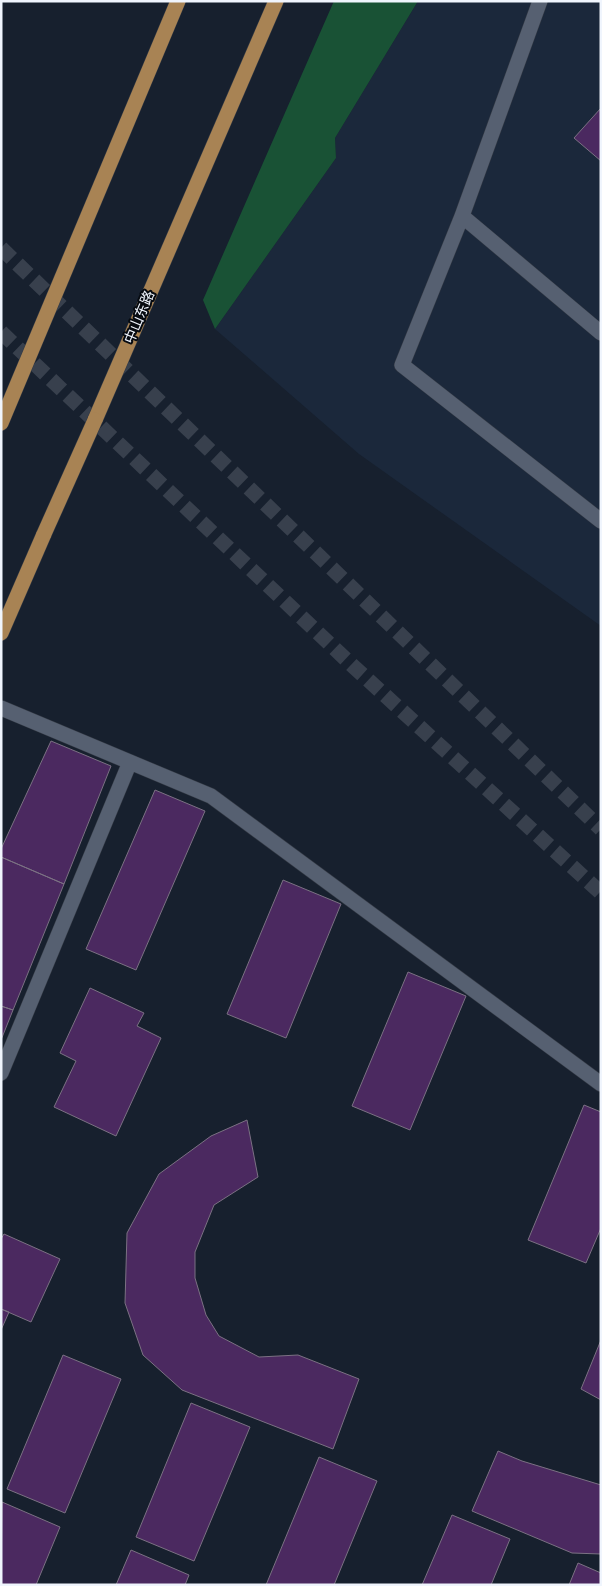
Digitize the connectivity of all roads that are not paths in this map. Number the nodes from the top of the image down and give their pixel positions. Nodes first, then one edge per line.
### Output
1 (178, 1) edge
2 (276, 1) edge
3 (540, 1) edge
4 (462, 216) junction
5 (601, 334) edge
6 (3, 415) edge
7 (601, 521) edge
8 (1, 633) edge
9 (1, 708) edge
10 (130, 762) junction
11 (1, 1072) edge
12 (601, 1084) edge

1 - 6 main road
2 - 8 main road, 中山东路, bridge
3 - 4 street
4 - 5 street
4 - 7 street
9 - 10 street
10 - 11 street
10 - 12 street

